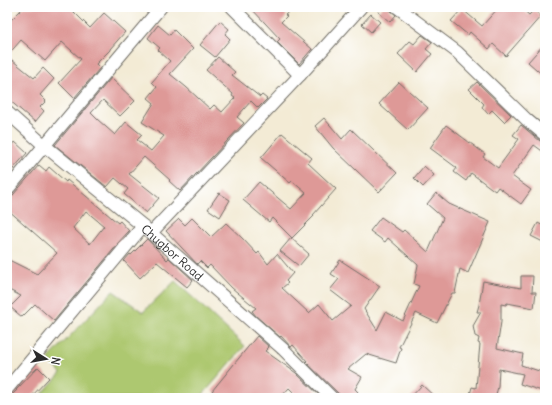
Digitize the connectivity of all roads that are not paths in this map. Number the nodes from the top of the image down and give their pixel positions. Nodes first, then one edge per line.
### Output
1 (161, 7) edge
2 (232, 7) edge
3 (361, 7) edge
4 (397, 7) edge
5 (300, 75) junction
6 (7, 112) edge
7 (545, 135) edge
8 (45, 146) junction
9 (7, 190) edge
10 (147, 229) junction
11 (7, 389) edge
12 (332, 398) edge

1 - 8 street
2 - 5 street
3 - 5 street
4 - 7 street
5 - 10 street
6 - 8 street, Chugbor Road
8 - 9 street
8 - 10 street, Chugbor Road
10 - 11 street
10 - 12 street, Chugbor Road

